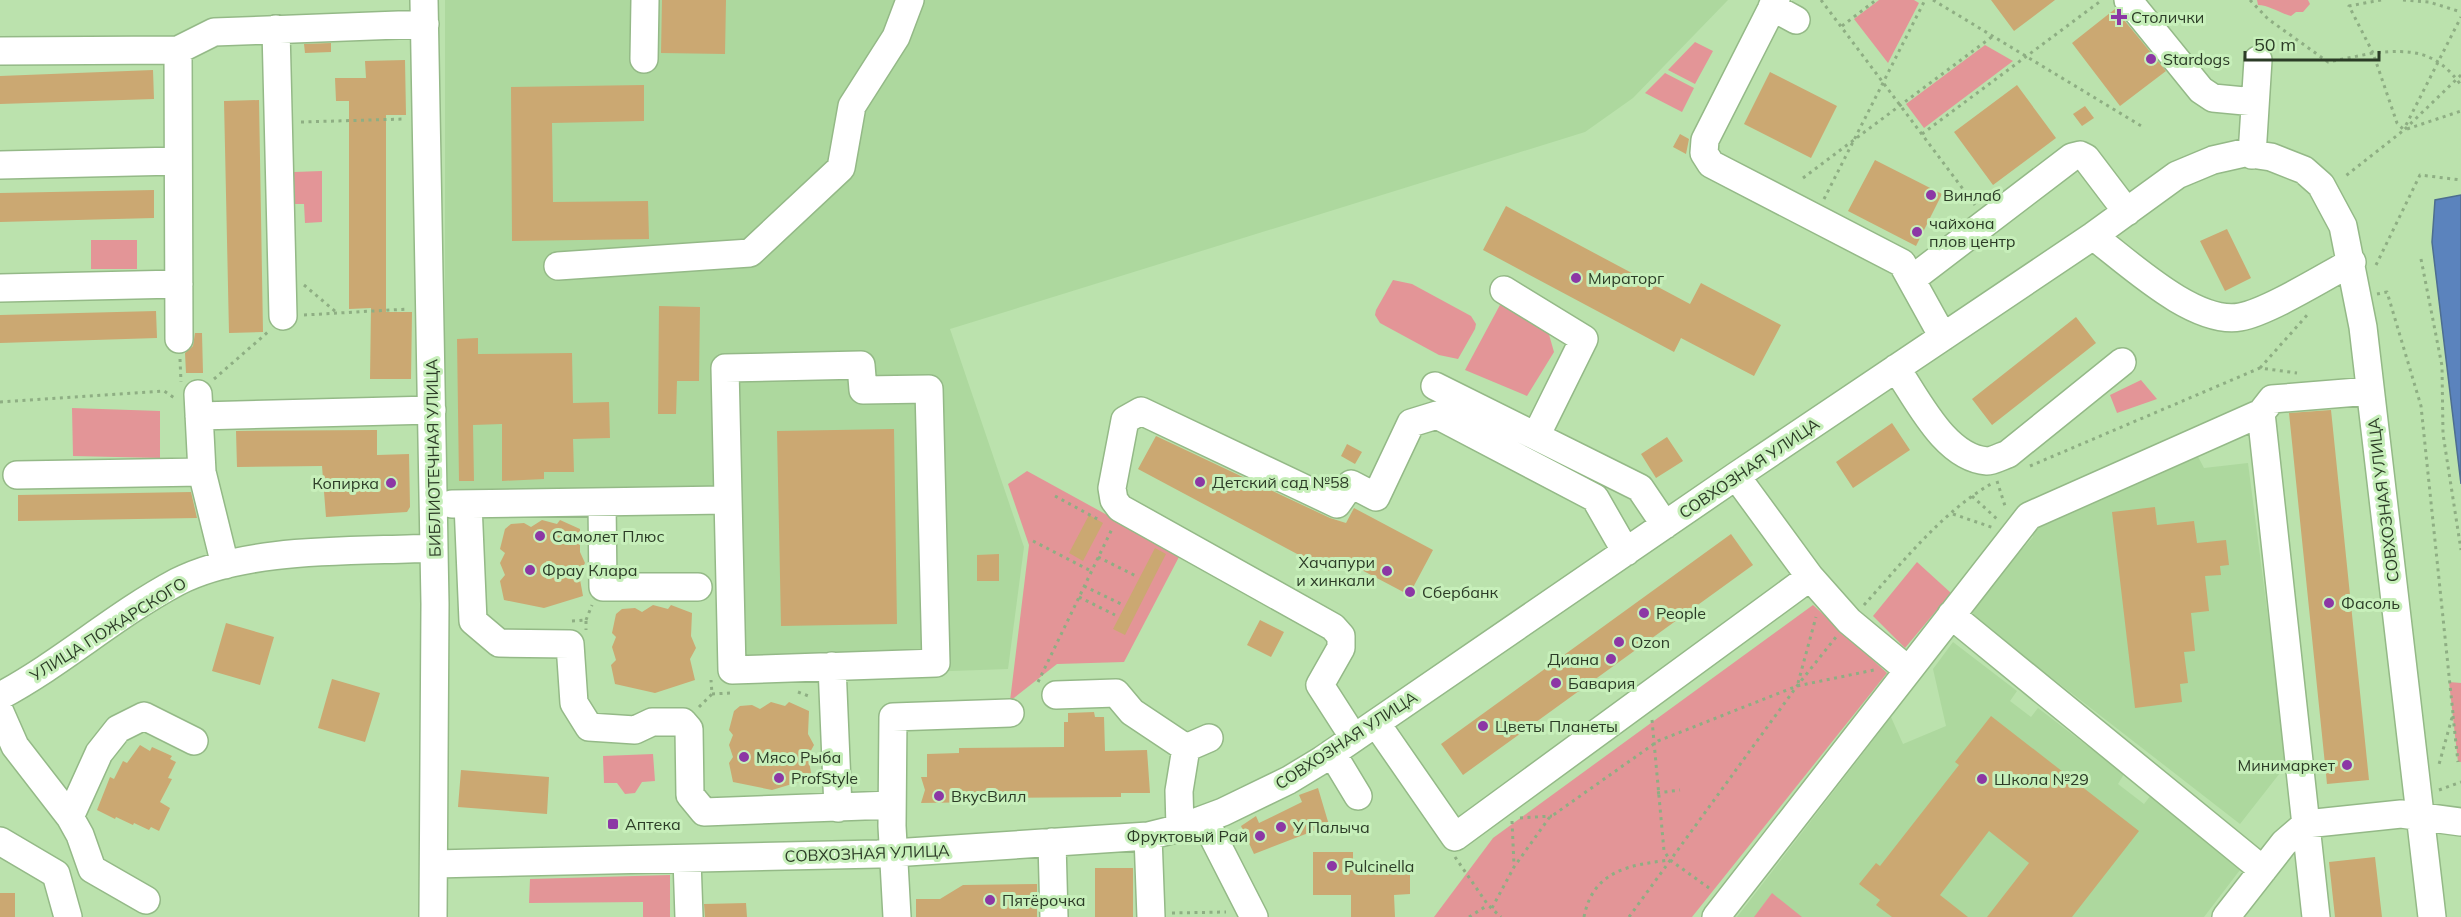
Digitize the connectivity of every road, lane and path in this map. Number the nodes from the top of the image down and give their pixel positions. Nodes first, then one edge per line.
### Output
1 (645, 0) edge
2 (910, 0) edge
3 (1821, 0) edge
4 (1876, 0) edge
5 (1925, 0) edge
6 (1933, 0) edge
7 (2102, 0) edge
8 (2128, 0) edge
9 (2250, 0) edge
10 (2381, 0) edge
11 (2403, 0) edge
12 (1774, 4) edge
13 (424, 12) edge
14 (2461, 12) edge
15 (2461, 17) edge
16 (1796, 20) dead end
17 (1841, 27) junction
18 (276, 29) junction
19 (1993, 36) junction
20 (178, 50) junction
21 (0, 51) edge
22 (2373, 53) junction
23 (2027, 56) junction
24 (644, 59) dead end
25 (2258, 60) dead end
26 (2439, 62) junction
27 (2461, 75) edge
28 (2457, 79) junction
29 (1883, 82) junction
30 (2461, 85) edge
31 (2255, 102) junction
32 (1900, 105) junction
33 (2461, 111) edge
34 (405, 118) dead end
35 (278, 123) junction
36 (2143, 127) dead end
37 (2404, 130) junction
38 (1922, 134) junction
39 (1854, 141) junction
40 (2252, 155) junction
41 (178, 161) junction
42 (0, 165) edge
43 (1803, 178) dead end
44 (2461, 180) edge
45 (2325, 192) junction
46 (2127, 212) junction
47 (1815, 217) junction
48 (1988, 221) junction
49 (2093, 236) junction
50 (2421, 259) dead end
51 (2364, 264) junction
52 (282, 266) junction
53 (558, 266) dead end
54 (1912, 279) junction
55 (179, 284) junction
56 (0, 288) edge
57 (1504, 290) dead end
58 (2387, 292) dead end
59 (409, 309) dead end
60 (2312, 310) dead end
61 (338, 313) junction
62 (283, 316) junction
63 (1943, 337) junction
64 (179, 339) joint
65 (2122, 362) dead end
66 (1896, 368) junction
67 (2260, 368) dead end
68 (1435, 386) dead end
69 (2370, 391) junction
70 (0, 402) edge
71 (198, 405) junction
72 (432, 410) junction
73 (2260, 413) junction
74 (1536, 436) junction
75 (202, 472) junction
76 (17, 475) dead end
77 (1736, 476) junction
78 (1997, 481) dead end
79 (1055, 496) dead end
80 (1972, 496) dead end
81 (726, 500) junction
82 (602, 502) junction
83 (434, 504) junction
84 (468, 504) junction
85 (1953, 514) dead end
86 (1665, 525) junction
87 (2014, 535) junction
88 (1033, 541) dead end
89 (434, 548) junction
90 (2461, 550) edge
91 (1626, 552) junction
92 (1098, 557) junction
93 (225, 565) junction
94 (1091, 571) junction
95 (1136, 576) dead end
96 (1816, 585) junction
97 (1084, 586) junction
98 (698, 587) dead end
99 (1079, 597) junction
100 (594, 599) dead end
101 (1121, 604) dead end
102 (1115, 615) dead end
103 (1951, 615) junction
104 (586, 620) junction
105 (564, 621) dead end
106 (586, 632) dead end
107 (832, 666) junction
108 (1875, 670) dead end
109 (1908, 670) junction
110 (1797, 686) junction
111 (1046, 691) joint
112 (791, 692) dead end
113 (735, 693) dead end
114 (712, 694) dead end
115 (1651, 694) junction
116 (0, 696) edge
117 (819, 702) dead end
118 (0, 712) edge
119 (1010, 713) dead end
120 (2453, 714) junction
121 (1376, 723) junction
122 (1354, 738) junction
123 (194, 741) dead end
124 (1653, 745) junction
125 (1332, 753) junction
126 (2458, 762) dead end
127 (2438, 770) dead end
128 (2461, 783) edge
129 (1680, 789) dead end
130 (1658, 793) junction
131 (1358, 796) dead end
132 (2426, 804) junction
133 (892, 806) junction
134 (838, 808) junction
135 (1553, 816) junction
136 (70, 817) junction
137 (2461, 822) edge
138 (1192, 824) junction
139 (2306, 824) junction
140 (1148, 836) junction
141 (1455, 837) junction
142 (0, 841) edge
143 (1052, 842) junction
144 (893, 853) junction
145 (687, 859) junction
146 (1670, 860) junction
147 (434, 864) junction
148 (1514, 867) junction
149 (2263, 870) junction
150 (146, 900) dead end
151 (1488, 905) junction
152 (1491, 909) junction
153 (1722, 909) edge
154 (1253, 914) edge
155 (1151, 915) edge
156 (68, 917) edge
157 (433, 917) edge
158 (689, 917) edge
159 (897, 917) edge
160 (1054, 917) edge
161 (1469, 917) edge
162 (1502, 917) edge
163 (1584, 917) edge
164 (2226, 917) edge
165 (2316, 917) edge
166 (2432, 917) edge

1 - 24 street
2 - 53 street
3 - 17 path
4 - 17 path
5 - 29 path
6 - 19 path
7 - 23 path
8 - 31 street
9 - 22 path
10 - 22 path
11 - 14 path
12 - 16 street
12 - 47 street
13 - 18 street
13 - 72 street, БИБЛИОТЕЧНАЯ УЛИЦА
15 - 26 path
17 - 29 path
18 - 20 street
18 - 35 street
19 - 23 path
19 - 32 path
20 - 21 street
20 - 41 street
22 - 26 path
22 - 37 path
23 - 36 path
23 - 38 path
25 - 31 street
26 - 28 path
26 - 37 path
27 - 28 path
28 - 30 path
28 - 37 path
29 - 32 path
29 - 39 path
31 - 40 street
32 - 38 path
32 - 39 path
33 - 37 path
34 - 35 path
35 - 52 street
37 - 45 path
38 - 48 path
39 - 43 path
39 - 47 path
40 - 45 street, СОВХОЗНАЯ УЛИЦА
40 - 46 street, СОВХОЗНАЯ УЛИЦА
41 - 42 street
41 - 55 street
44 - 51 path
45 - 51 street, СОВХОЗНАЯ УЛИЦА
46 - 48 street
46 - 49 street, СОВХОЗНАЯ УЛИЦА
47 - 54 street
48 - 54 street
49 - 51 street
49 - 63 street, СОВХОЗНАЯ УЛИЦА
50 - 90 path
51 - 69 street, СОВХОЗНАЯ УЛИЦА
52 - 61 path
52 - 62 street
54 - 63 street
55 - 56 street
55 - 64 street
57 - 74 street
58 - 120 path
59 - 61 path
60 - 67 path
61 - 62 path
62 - 71 path
63 - 66 street, СОВХОЗНАЯ УЛИЦА
64 - 71 path
65 - 66 street
66 - 77 street, СОВХОЗНАЯ УЛИЦА
68 - 74 street
69 - 73 street
69 - 132 street, СОВХОЗНАЯ УЛИЦА
70 - 71 path
71 - 72 street
71 - 75 street
72 - 83 street, БИБЛИОТЕЧНАЯ УЛИЦА
73 - 87 street
73 - 139 street
74 - 86 street
75 - 76 street
75 - 93 street
77 - 86 street, СОВХОЗНАЯ УЛИЦА
77 - 96 street
78 - 87 path
79 - 92 path
80 - 87 path
81 - 82 street
81 - 107 street
81 - 107 street
82 - 84 street
82 - 98 street
83 - 84 street
83 - 89 street, БИБЛИОТЕЧНАЯ УЛИЦА
84 - 134 street
85 - 87 path
86 - 91 street, СОВХОЗНАЯ УЛИЦА
87 - 103 street
88 - 94 path
89 - 93 street, УЛИЦА ПОЖАРСКОГО
89 - 147 street, БИБЛИОТЕЧНАЯ УЛИЦА
91 - 121 street, СОВХОЗНАЯ УЛИЦА
91 - 122 street
92 - 94 path
92 - 95 path
93 - 116 street, УЛИЦА ПОЖАРСКОГО
94 - 97 path
96 - 109 street
96 - 110 path
96 - 115 street
97 - 99 path
97 - 101 path
99 - 102 path
99 - 111 path
100 - 104 path
103 - 109 street
103 - 149 street
104 - 105 path
104 - 106 path
107 - 134 street
108 - 110 path
109 - 153 street
110 - 124 path
111 - 138 street
112 - 117 path
113 - 114 path
115 - 124 path
115 - 141 street
118 - 136 street
119 - 133 street
120 - 126 path
120 - 127 path
121 - 122 street, СОВХОЗНАЯ УЛИЦА
121 - 141 street
122 - 125 street, СОВХОЗНАЯ УЛИЦА
123 - 136 street
124 - 130 path
124 - 135 path
125 - 131 street
125 - 138 street, СОВХОЗНАЯ УЛИЦА
128 - 132 path
129 - 130 path
130 - 146 path
132 - 137 street
132 - 139 street
132 - 166 street, СОВХОЗНАЯ УЛИЦА
133 - 134 street
133 - 144 street
135 - 148 path
135 - 148 path
136 - 150 street
138 - 140 street, СОВХОЗНАЯ УЛИЦА
138 - 154 street
139 - 149 street
139 - 165 street
140 - 143 street, СОВХОЗНАЯ УЛИЦА
140 - 155 street
141 - 151 path
142 - 156 street
143 - 144 street, СОВХОЗНАЯ УЛИЦА
143 - 160 street
144 - 145 street, СОВХОЗНАЯ УЛИЦА
144 - 159 street
145 - 147 street, СОВХОЗНАЯ УЛИЦА
145 - 158 street
146 - 153 path
146 - 163 path
147 - 157 street, БИБЛИОТЕЧНАЯ УЛИЦА
148 - 152 path
149 - 164 street
151 - 152 path
151 - 161 path
152 - 162 path
154 - 155 path

